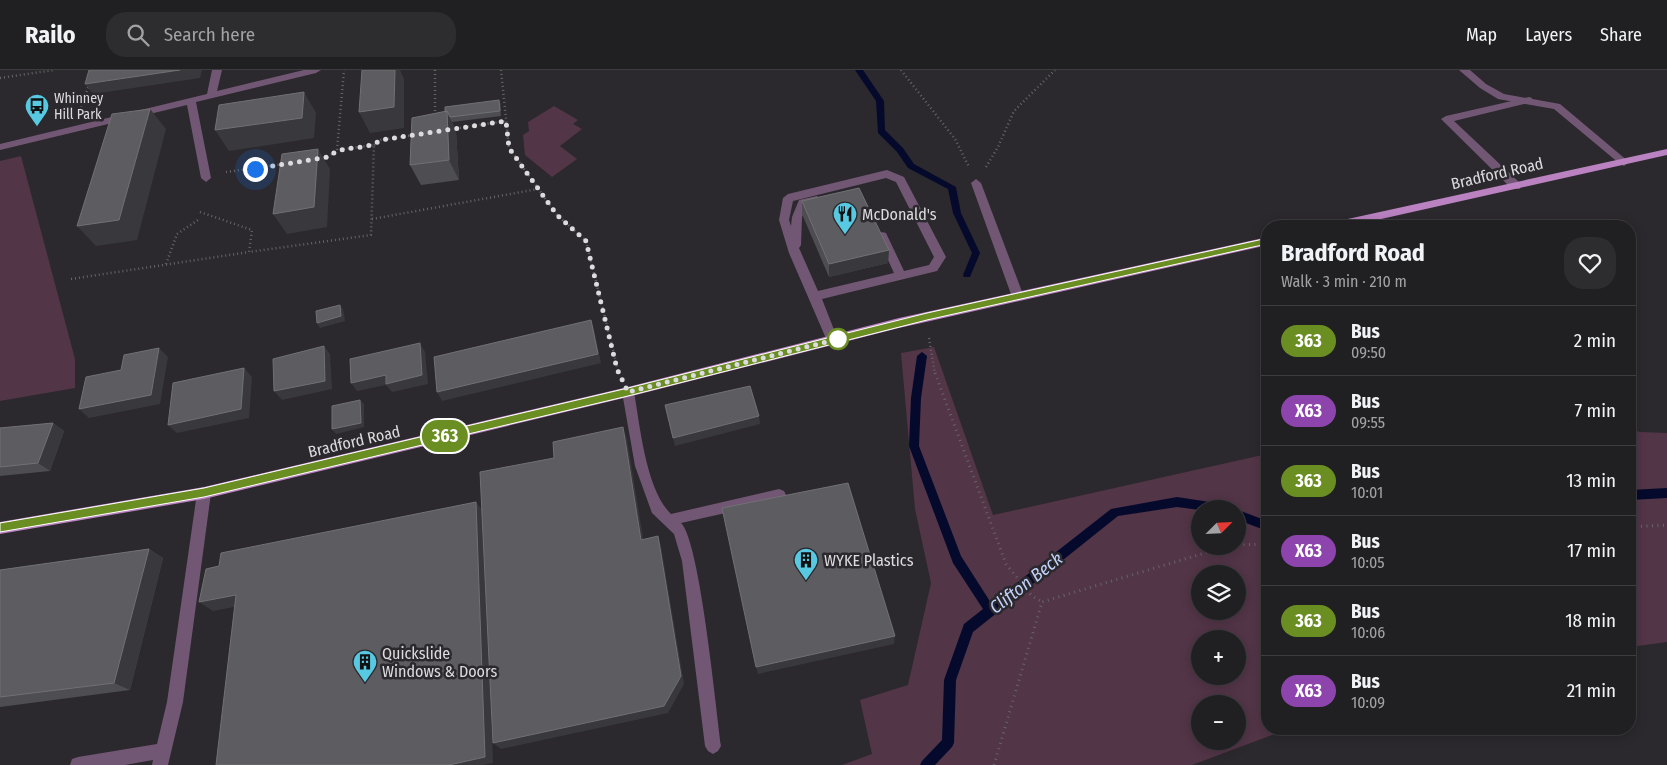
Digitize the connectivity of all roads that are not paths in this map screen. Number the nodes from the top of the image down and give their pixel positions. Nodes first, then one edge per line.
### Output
1 (217, 70) edge
2 (316, 70) edge
3 (1464, 70) edge
4 (211, 95) junction
5 (191, 100) junction
6 (1529, 100) junction
7 (0, 146) edge
8 (1667, 152) edge
9 (1624, 162) junction
10 (206, 176) road end
11 (976, 183) road end
12 (1516, 186) junction
13 (850, 192) edge
14 (1361, 220) edge
15 (876, 225) edge
16 (1261, 243) edge
17 (795, 253) junction
18 (901, 276) junction
19 (815, 296) junction
20 (1018, 297) junction
21 (832, 340) junction
22 (628, 392) junction
23 (204, 493) junction
24 (779, 495) edge
25 (669, 520) junction
26 (0, 528) edge
27 (713, 746) dead end
28 (162, 758) edge
29 (78, 765) edge

1 - 4 street
2 - 4 street
3 - 6 street
4 - 5 street
5 - 7 street
5 - 10 street
6 - 9 street
6 - 12 street
8 - 9 main road, Bradford Road
9 - 12 main road, Bradford Road
11 - 20 street
12 - 14 main road, Bradford Road
13 - 17 street
15 - 18 street
16 - 20 main road, Bradford Road
17 - 18 street
17 - 19 street
18 - 19 street
19 - 21 street
20 - 21 main road, Bradford Road
21 - 22 main road, Bradford Road
22 - 23 main road, Bradford Road
22 - 25 street
23 - 26 main road, Bradford Road
23 - 28 street
24 - 25 street
25 - 27 street
28 - 29 street

